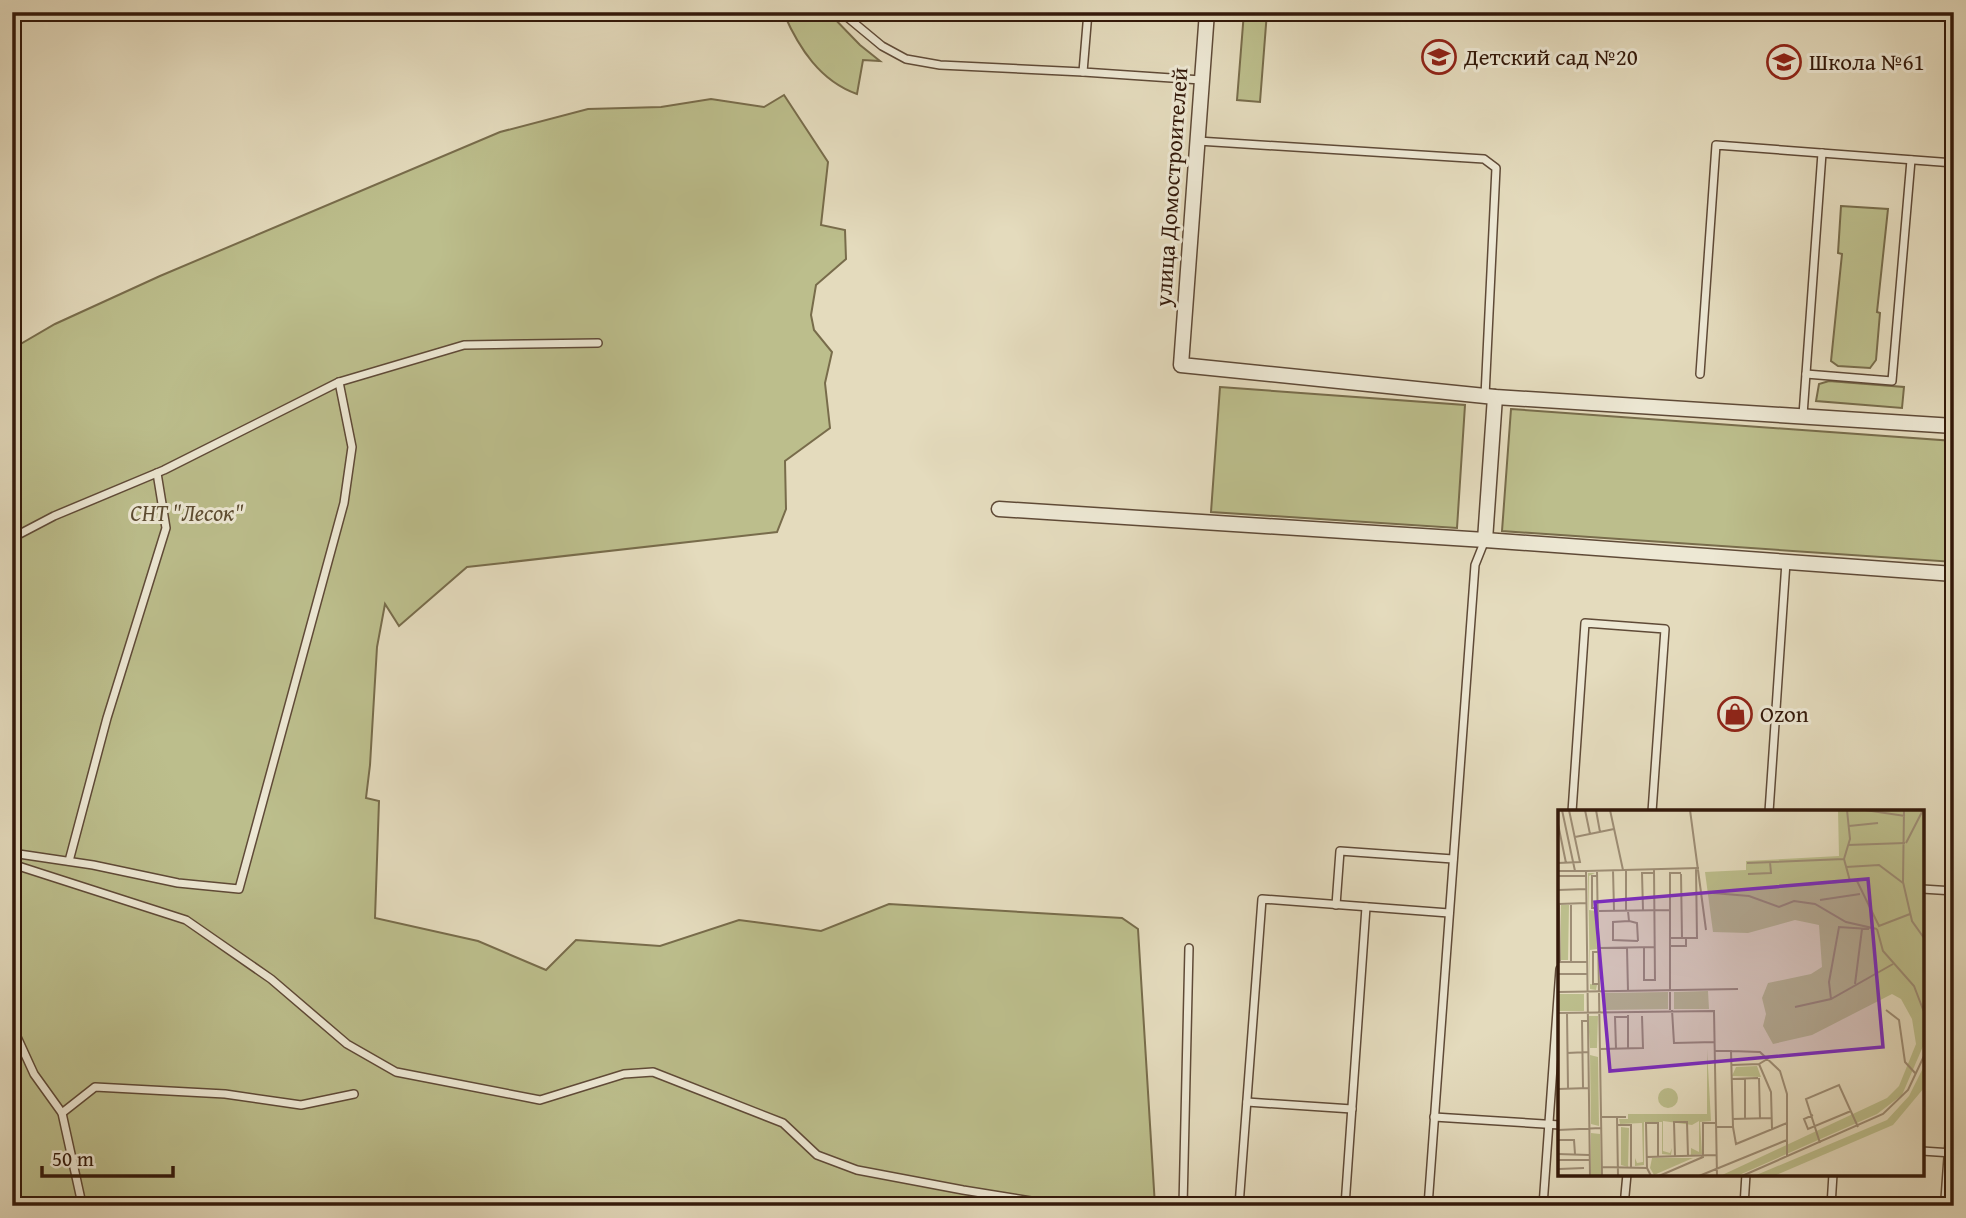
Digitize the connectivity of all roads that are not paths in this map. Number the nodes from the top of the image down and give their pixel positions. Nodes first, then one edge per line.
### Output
1 (841, 12) edge
2 (1088, 12) edge
3 (1207, 12) edge
4 (1083, 72) junction
5 (1202, 80) junction
6 (1197, 141) junction
7 (1822, 153) junction
8 (1911, 160) junction
9 (1954, 163) edge
10 (598, 343) dead end
11 (1700, 374) dead end
12 (1806, 374) junction
13 (339, 382) junction
14 (1490, 397) junction
15 (1803, 415) junction
16 (1954, 426) edge
17 (157, 473) junction
18 (999, 509) dead end
19 (12, 538) edge
20 (1485, 540) junction
21 (1786, 562) junction
22 (1954, 574) edge
23 (1572, 810) edge
24 (1652, 810) edge
25 (1769, 810) edge
26 (12, 853) edge
27 (1453, 859) junction
28 (69, 861) junction
29 (12, 864) edge
30 (1924, 889) edge
31 (1954, 891) edge
32 (1336, 905) junction
33 (1366, 907) junction
34 (1449, 913) junction
35 (1189, 948) dead end
36 (1558, 997) edge
37 (12, 1026) edge
38 (354, 1094) dead end
39 (1247, 1102) junction
40 (1352, 1109) junction
41 (62, 1113) junction
42 (1434, 1117) junction
43 (1954, 1123) edge
44 (1549, 1125) junction
45 (1558, 1125) edge
46 (1924, 1151) edge
47 (1952, 1153) junction
48 (1952, 1175) edge
49 (1627, 1176) edge
50 (1746, 1176) edge
51 (1833, 1176) edge
52 (89, 1206) edge
53 (1062, 1206) edge
54 (1184, 1206) edge
55 (1239, 1206) edge
56 (1345, 1206) edge
57 (1428, 1206) edge
58 (1543, 1206) edge
59 (1624, 1206) edge
60 (1744, 1206) edge
61 (1831, 1206) edge
62 (1948, 1206) edge

1 - 4 lane
2 - 4 lane
3 - 5 street, улица Домостроителей
4 - 5 lane
5 - 6 street, улица Домостроителей
6 - 14 lane
6 - 14 street, улица Домостроителей
7 - 8 lane
7 - 11 lane
7 - 12 lane
8 - 9 lane
8 - 12 lane
10 - 13 lane
12 - 15 lane
13 - 17 lane
13 - 28 lane
14 - 15 street
14 - 20 street
15 - 16 street
17 - 19 lane
17 - 28 lane
18 - 20 street
20 - 21 street
20 - 27 lane
21 - 22 street
21 - 25 lane
23 - 24 lane
26 - 28 lane
27 - 32 lane
27 - 34 lane
29 - 53 lane
30 - 31 lane
32 - 33 lane
32 - 39 lane
33 - 34 lane
33 - 40 lane
34 - 42 lane
35 - 54 lane
36 - 44 lane
37 - 41 lane
38 - 41 lane
39 - 40 lane
39 - 55 lane
40 - 56 lane
41 - 52 lane
42 - 44 lane
42 - 57 lane
43 - 47 street
44 - 45 lane
44 - 58 lane
46 - 47 lane
47 - 48 street
48 - 62 street
49 - 59 lane
50 - 60 lane
51 - 61 lane

